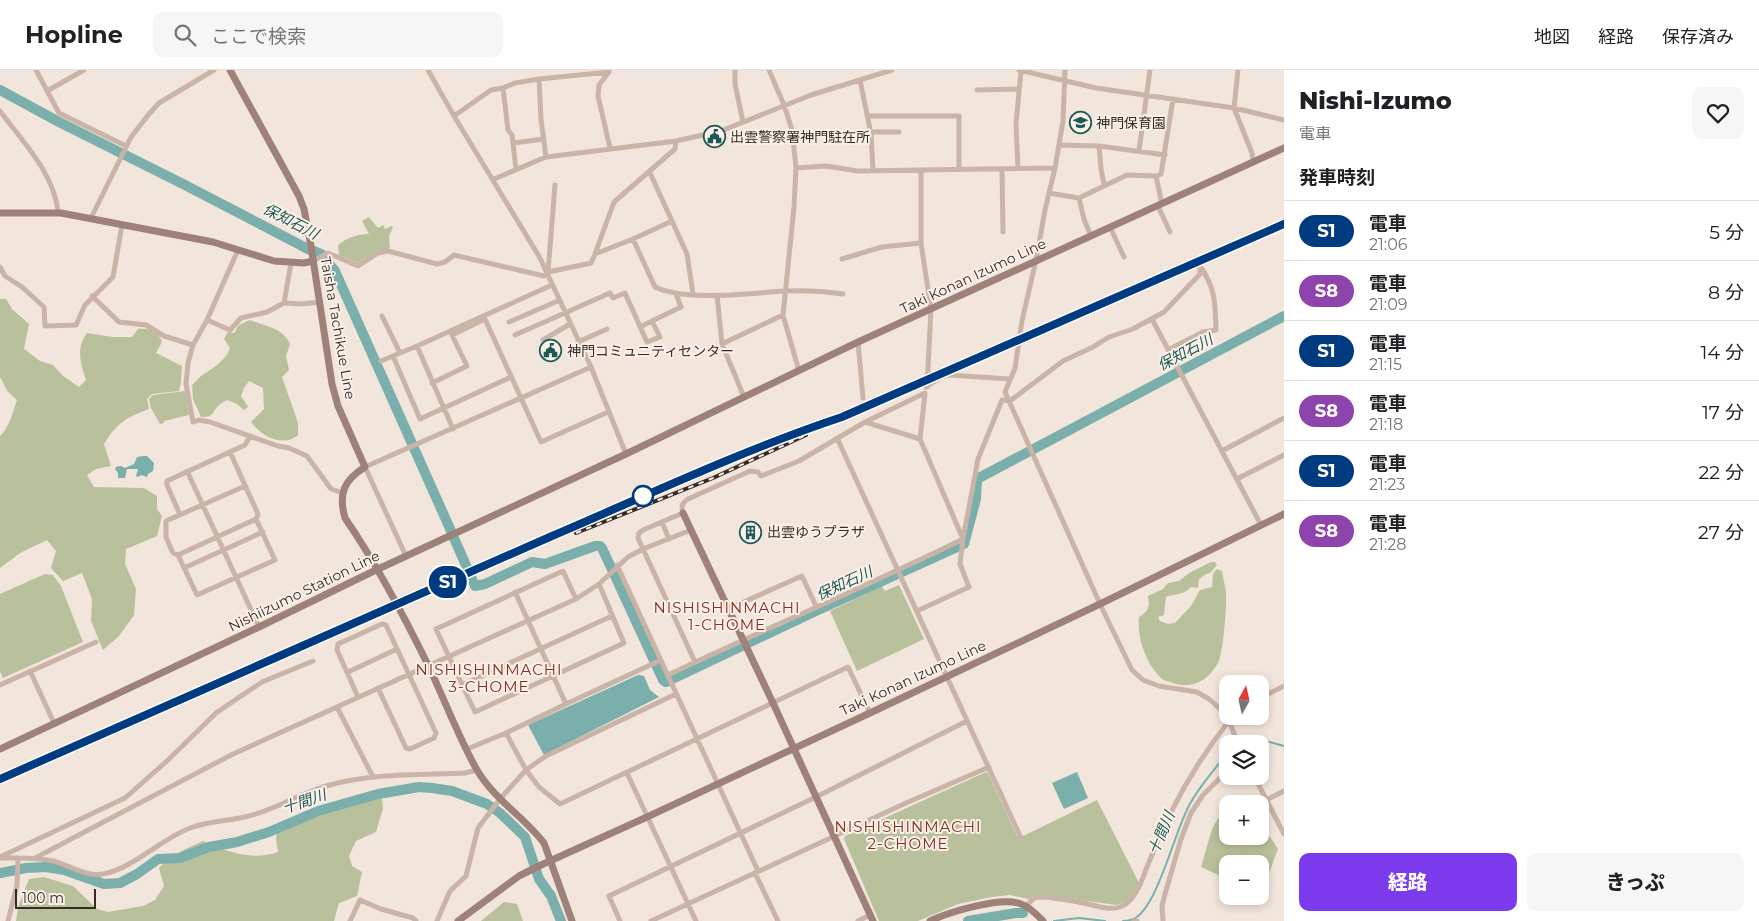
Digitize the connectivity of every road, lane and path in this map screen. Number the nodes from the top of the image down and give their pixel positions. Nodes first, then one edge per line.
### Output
1 (36, 70) edge
2 (84, 70) edge
3 (214, 70) edge
4 (230, 70) edge
5 (428, 70) edge
6 (735, 70) edge
7 (769, 70) edge
8 (892, 70) edge
9 (1020, 70) edge
10 (1065, 70) edge
11 (1150, 70) edge
12 (1238, 70) edge
13 (610, 71) edge
14 (539, 79) junction
15 (860, 80) junction
16 (1065, 81) junction
17 (503, 88) junction
18 (1020, 89) junction
19 (977, 90) dead end
20 (47, 91) junction
21 (1147, 94) junction
22 (1173, 99) junction
23 (784, 105) junction
24 (1234, 108) junction
25 (0, 111) edge
26 (454, 116) junction
27 (868, 116) junction
28 (1284, 120) edge
29 (743, 122) junction
30 (871, 132) junction
31 (899, 132) dead end
32 (544, 139) junction
33 (676, 141) junction
34 (513, 143) junction
35 (1059, 145) junction
36 (126, 146) junction
37 (1099, 146) junction
38 (610, 148) junction
39 (1284, 148) edge
40 (1139, 151) junction
41 (1165, 156) junction
42 (546, 157) junction
43 (1253, 163) junction
44 (796, 168) junction
45 (1002, 168) junction
46 (1018, 168) junction
47 (1055, 168) junction
48 (516, 169) junction
49 (959, 169) junction
50 (873, 170) junction
51 (921, 170) junction
52 (650, 173) junction
53 (1156, 176) junction
54 (494, 180) junction
55 (1104, 184) junction
56 (555, 185) dead end
57 (1049, 193) junction
58 (1079, 198) junction
59 (1160, 205) junction
60 (58, 213) junction
61 (0, 214) edge
62 (91, 218) junction
63 (672, 221) junction
64 (122, 225) junction
65 (1110, 227) junction
66 (1003, 232) dead end
67 (1170, 232) dead end
68 (1090, 236) junction
69 (633, 239) junction
70 (921, 243) junction
71 (238, 250) junction
72 (595, 254) junction
73 (315, 257) junction
74 (1124, 257) dead end
75 (842, 259) dead end
76 (1036, 260) junction
77 (291, 263) junction
78 (0, 268) edge
79 (548, 272) junction
80 (552, 284) junction
81 (785, 291) junction
82 (676, 294) junction
83 (693, 294) junction
84 (843, 294) dead end
85 (717, 295) junction
86 (92, 296) junction
87 (560, 300) junction
88 (320, 302) junction
89 (284, 303) junction
90 (931, 309) junction
91 (565, 313) junction
92 (783, 315) junction
93 (382, 316) dead end
94 (480, 319) junction
95 (1152, 319) junction
96 (207, 320) junction
97 (652, 321) junction
98 (509, 322) dead end
99 (570, 324) junction
100 (640, 327) junction
101 (607, 329) dead end
102 (515, 335) dead end
103 (543, 340) dead end
104 (578, 342) junction
105 (858, 342) junction
106 (722, 344) junction
107 (193, 346) junction
108 (417, 346) junction
109 (1168, 350) junction
110 (400, 353) junction
111 (393, 356) junction
112 (381, 362) dead end
113 (591, 367) junction
114 (799, 371) junction
115 (511, 377) junction
116 (1010, 379) junction
117 (432, 383) junction
118 (926, 390) junction
119 (744, 397) junction
120 (521, 398) junction
121 (863, 398) dead end
122 (1010, 401) junction
123 (445, 408) junction
124 (608, 412) junction
125 (1284, 418) edge
126 (865, 422) junction
127 (453, 429) junction
128 (250, 436) junction
129 (838, 438) junction
130 (920, 439) junction
131 (1222, 451) junction
132 (230, 452) junction
133 (623, 455) junction
134 (1284, 455) edge
135 (365, 467) junction
136 (187, 471) junction
137 (1237, 479) junction
138 (245, 486) junction
139 (342, 493) junction
140 (202, 505) junction
141 (683, 513) junction
142 (1284, 514) edge
143 (180, 515) junction
144 (256, 519) junction
145 (662, 522) junction
146 (1261, 525) junction
147 (691, 530) junction
148 (262, 532) junction
149 (218, 537) junction
150 (963, 538) junction
151 (669, 539) junction
152 (643, 549) junction
153 (224, 550) junction
154 (178, 555) junction
155 (406, 556) junction
156 (617, 565) junction
157 (184, 568) junction
158 (376, 570) junction
159 (898, 571) junction
160 (236, 577) junction
161 (599, 584) junction
162 (515, 592) junction
163 (576, 599) junction
164 (1100, 604) junction
165 (816, 606) junction
166 (728, 609) junction
167 (917, 611) junction
168 (612, 616) junction
169 (528, 621) junction
170 (259, 627) junction
171 (742, 640) junction
172 (96, 642) dead end
173 (397, 649) junction
174 (541, 649) junction
175 (448, 657) junction
176 (661, 660) junction
177 (313, 661) dead end
178 (695, 662) junction
179 (428, 665) junction
180 (30, 671) junction
181 (348, 672) junction
182 (409, 673) junction
183 (668, 674) junction
184 (946, 676) junction
185 (553, 677) junction
186 (0, 685) edge
187 (462, 685) junction
188 (1284, 686) edge
189 (378, 688) junction
190 (676, 694) junction
191 (1269, 694) edge
192 (358, 697) junction
193 (773, 703) junction
194 (566, 704) junction
195 (338, 707) junction
196 (1219, 708) edge
197 (870, 713) junction
198 (967, 721) junction
199 (54, 723) junction
200 (1223, 725) edge
201 (506, 733) junction
202 (698, 738) junction
203 (0, 749) edge
204 (467, 749) junction
205 (794, 749) junction
206 (989, 767) junction
207 (477, 770) junction
208 (526, 770) junction
209 (627, 772) junction
210 (372, 778) junction
211 (1219, 779) edge
212 (718, 784) junction
213 (1284, 791) edge
214 (816, 797) junction
215 (1269, 798) edge
216 (500, 799) junction
217 (1269, 806) edge
218 (647, 817) junction
219 (741, 833) junction
220 (1284, 834) edge
221 (834, 837) junction
222 (1021, 838) dead end
223 (0, 858) edge
224 (18, 858) junction
225 (35, 858) junction
226 (550, 861) junction
227 (670, 866) junction
228 (757, 872) junction
229 (688, 904) junction
230 (1026, 906) junction
231 (872, 918) edge
232 (8, 921) edge
233 (350, 921) edge
234 (416, 921) edge
235 (437, 921) edge
236 (458, 921) edge
237 (572, 921) edge
238 (620, 921) edge
239 (650, 921) edge
240 (696, 921) edge
241 (778, 921) edge
242 (858, 921) edge
243 (930, 921) edge
244 (1043, 921) edge
245 (1163, 921) edge

1 - 20 street
2 - 20 street
3 - 36 street
4 - 73 main road, Taisha Tachikue Line
5 - 26 street
6 - 29 street
7 - 23 street
8 - 15 street
9 - 16 street
9 - 18 street
10 - 16 street
11 - 21 street
12 - 24 street
13 - 14 street
13 - 38 street
14 - 17 street
14 - 32 street
15 - 23 street
15 - 27 street
16 - 21 street
16 - 35 street
17 - 26 street
17 - 34 street
18 - 19 street
18 - 46 street
20 - 36 street
21 - 22 street
21 - 40 street
22 - 24 street
22 - 41 street
23 - 29 street
23 - 44 street
24 - 28 street
24 - 43 street
25 - 60 street
26 - 54 street
27 - 30 street
27 - 49 street
29 - 33 street
30 - 31 street
30 - 50 street
32 - 34 street
32 - 42 street
33 - 38 street
33 - 52 street
34 - 48 street
35 - 37 street
35 - 47 street
36 - 62 street
37 - 40 street
37 - 55 street
38 - 42 street
39 - 43 main road, Taki Konan Izumo Line
40 - 41 street
41 - 53 street
42 - 48 street
43 - 59 main road, Taki Konan Izumo Line
44 - 50 street
44 - 81 street
45 - 46 street
45 - 49 street
45 - 66 street
46 - 47 street
47 - 57 street
48 - 54 street
49 - 51 street
50 - 51 street
51 - 70 street
52 - 63 street
52 - 72 street
53 - 55 street
53 - 59 street
54 - 79 street
55 - 58 street
56 - 79 street
57 - 58 street
57 - 76 street
58 - 68 street
59 - 65 main road, Taki Konan Izumo Line
59 - 67 street
60 - 61 main road
60 - 62 main road
62 - 64 main road
63 - 69 street
63 - 83 street
64 - 71 main road
64 - 86 street
65 - 68 main road, Taki Konan Izumo Line
65 - 74 street
68 - 76 main road, Taki Konan Izumo Line
69 - 72 street
69 - 82 street
70 - 75 street
70 - 90 street
71 - 77 main road
71 - 96 street
72 - 79 street
73 - 77 main road
73 - 79 street
73 - 88 main road, Taisha Tachikue Line
76 - 90 main road, Taki Konan Izumo Line
76 - 116 street
77 - 89 street
78 - 86 street
79 - 80 street
80 - 87 street
80 - 94 street
81 - 84 street
81 - 85 street
81 - 92 street
82 - 83 street
82 - 97 street
83 - 85 street
85 - 106 street
86 - 107 street
87 - 91 street
87 - 98 street
88 - 89 street
88 - 135 main road, Taisha Tachikue Line
89 - 96 street
90 - 105 main road, Taki Konan Izumo Line
90 - 118 street
91 - 99 street
91 - 100 street
91 - 102 street
92 - 106 street
92 - 114 street
93 - 110 street
94 - 108 street
94 - 115 street
94 - 117 street
95 - 109 street
95 - 109 street
95 - 122 street
96 - 107 street
97 - 100 street
97 - 100 street
99 - 103 street
99 - 104 street
101 - 104 street
104 - 113 street
105 - 114 main road, Taki Konan Izumo Line
105 - 121 street
106 - 119 street
107 - 128 street
108 - 110 street
108 - 117 street
109 - 131 street
110 - 111 street
111 - 112 street
111 - 123 street
113 - 120 street
113 - 124 street
114 - 119 main road, Taki Konan Izumo Line
115 - 120 street
115 - 123 street
116 - 118 street
116 - 122 street
117 - 123 street
118 - 126 street
118 - 130 street
119 - 133 main road, Taki Konan Izumo Line
120 - 124 street
120 - 127 street
122 - 150 street
122 - 164 street
123 - 127 street
124 - 133 street
125 - 131 street
126 - 129 street
126 - 130 street
127 - 135 street
128 - 132 street
128 - 139 street
129 - 141 street
129 - 159 street
130 - 150 street
131 - 137 street
132 - 136 street
132 - 138 street
133 - 155 main road, Nishiizumo Station Line
134 - 137 street
135 - 139 main road
135 - 155 street
136 - 140 street
136 - 143 street
137 - 146 street
138 - 140 street
138 - 144 street
139 - 158 main road
140 - 143 street
140 - 149 street
141 - 145 street
141 - 147 main road
142 - 146 main road, Taki Konan Izumo Line
143 - 154 street
144 - 148 street
144 - 149 street
145 - 151 street
145 - 152 street
146 - 164 main road, Taki Konan Izumo Line
147 - 151 street
147 - 166 main road
148 - 153 street
148 - 160 street
149 - 153 street
149 - 154 street
150 - 159 street
150 - 167 street
151 - 152 street
152 - 156 street
152 - 178 street
153 - 157 street
153 - 160 street
154 - 157 street
155 - 158 main road, Nishiizumo Station Line
156 - 161 street
156 - 176 street
157 - 160 street
158 - 170 main road, Nishiizumo Station Line
158 - 179 main road
159 - 165 street
159 - 167 street
160 - 170 street
161 - 163 street
161 - 168 street
162 - 163 street
162 - 169 street
162 - 175 street
163 - 169 street
164 - 184 main road, Taki Konan Izumo Line
164 - 196 street
165 - 166 street
165 - 171 street
166 - 171 main road
167 - 184 street
168 - 174 street
168 - 185 street
169 - 174 street
169 - 175 street
170 - 199 main road, Nishiizumo Station Line
171 - 178 street
171 - 193 main road
172 - 180 street
173 - 181 street
173 - 181 street
173 - 182 street
174 - 185 street
174 - 187 street
175 - 179 street
175 - 187 street
176 - 183 street
176 - 194 street
177 - 223 street
178 - 183 street
179 - 182 street
179 - 204 main road
180 - 186 street
180 - 199 street
181 - 192 street
182 - 189 street
182 - 189 street
183 - 190 street
184 - 197 main road, Taki Konan Izumo Line
184 - 198 street
185 - 187 street
185 - 194 street
188 - 191 street
189 - 192 street
190 - 202 street
190 - 208 street
192 - 195 street
193 - 197 street
193 - 202 street
193 - 205 main road
194 - 201 street
195 - 210 street
195 - 225 street
197 - 205 main road, Taki Konan Izumo Line
198 - 206 street
198 - 214 street
199 - 203 main road, Nishiizumo Station Line
200 - 230 street
201 - 204 street
201 - 208 street
202 - 209 street
202 - 212 street
204 - 207 main road
205 - 212 main road, Taki Konan Izumo Line
205 - 214 main road
206 - 221 street
206 - 222 street
207 - 210 street
207 - 216 main road
208 - 209 street
208 - 216 street
209 - 218 street
210 - 225 street
211 - 245 street
212 - 218 main road, Taki Konan Izumo Line
212 - 219 street
213 - 215 street
214 - 219 street
214 - 221 main road
216 - 226 main road
216 - 235 street
217 - 220 street
218 - 226 main road, Taki Konan Izumo Line
218 - 227 street
219 - 227 street
219 - 228 street
221 - 228 street
221 - 231 main road
223 - 224 street
224 - 225 street
224 - 232 street
226 - 236 main road, Taki Konan Izumo Line
226 - 237 main road
227 - 229 street
227 - 238 street
228 - 229 street
228 - 241 street
229 - 239 street
229 - 240 street
230 - 243 main road
230 - 244 main road
231 - 242 street
233 - 234 street

